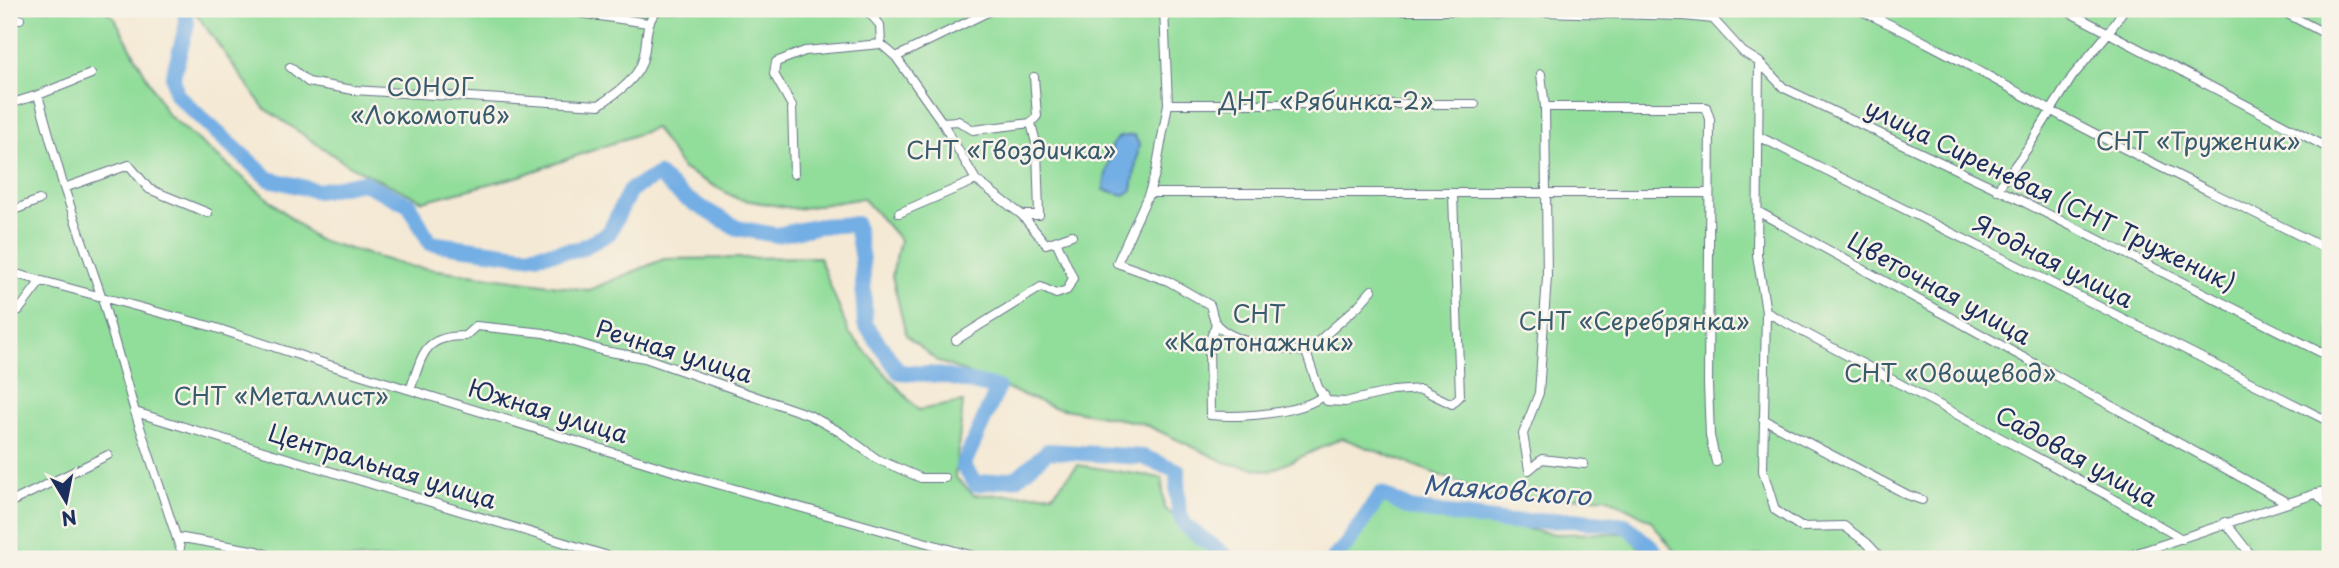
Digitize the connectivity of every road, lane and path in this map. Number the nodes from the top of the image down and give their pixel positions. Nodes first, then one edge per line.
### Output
1 (551, 9) edge
2 (659, 9) edge
3 (866, 9) edge
4 (993, 9) edge
5 (1857, 9) edge
6 (2063, 9) edge
7 (2124, 9) edge
8 (2278, 9) edge
9 (1164, 10) edge
10 (1546, 10) edge
11 (610, 13) edge
12 (9, 19) edge
13 (20, 19) dead end
14 (648, 23) junction
15 (2109, 32) junction
16 (2330, 36) edge
17 (881, 44) junction
18 (895, 57) junction
19 (1759, 62) junction
20 (290, 67) dead end
21 (91, 74) dead end
22 (1541, 74) dead end
23 (1034, 77) dead end
24 (38, 95) junction
25 (1168, 103) junction
26 (9, 104) edge
27 (1475, 104) dead end
28 (1545, 107) junction
29 (2050, 110) junction
30 (942, 122) junction
31 (1031, 123) junction
32 (1758, 136) junction
33 (2330, 149) edge
34 (794, 174) dead end
35 (976, 180) junction
36 (64, 188) junction
37 (1997, 190) junction
38 (1149, 193) junction
39 (1546, 193) junction
40 (1708, 193) junction
41 (1453, 194) junction
42 (39, 200) dead end
43 (1757, 211) junction
44 (9, 212) edge
45 (208, 213) dead end
46 (898, 213) dead end
47 (1022, 215) junction
48 (1072, 235) dead end
49 (1056, 241) junction
50 (2330, 251) edge
51 (9, 272) edge
52 (40, 282) junction
53 (1373, 290) dead end
54 (102, 298) junction
55 (1766, 312) junction
56 (9, 314) edge
57 (1216, 324) junction
58 (957, 340) dead end
59 (1306, 352) junction
60 (2330, 357) edge
61 (410, 390) junction
62 (1324, 396) junction
63 (135, 412) junction
64 (1763, 419) junction
65 (2330, 422) edge
66 (108, 455) dead end
67 (1716, 462) dead end
68 (1584, 464) dead end
69 (945, 478) dead end
70 (2330, 489) edge
71 (2316, 493) junction
72 (1922, 500) dead end
73 (2286, 502) junction
74 (9, 503) edge
75 (2330, 508) edge
76 (2225, 522) junction
77 (177, 537) junction
78 (2182, 539) junction
79 (180, 548) dead end
80 (278, 559) edge
81 (618, 559) edge
82 (984, 559) edge
83 (1882, 559) edge
84 (2123, 559) edge
85 (2255, 559) edge

1 - 11 street
2 - 14 street
3 - 17 street
4 - 18 street
5 - 29 street
6 - 15 street
7 - 15 street
8 - 16 street
9 - 10 street, улица Сиреневая (СНТ Труженик)
9 - 25 street
10 - 19 street, улица Сиреневая (СНТ Труженик)
11 - 14 street
12 - 13 street
14 - 20 street
15 - 29 street
15 - 33 street
17 - 18 street
17 - 34 street
18 - 30 street
19 - 32 street
19 - 37 street, улица Сиреневая (СНТ Труженик)
21 - 24 street
22 - 28 street
23 - 31 street
24 - 26 street
24 - 36 street
25 - 27 street
25 - 38 street
28 - 39 street
28 - 40 street
29 - 37 street
29 - 50 street
30 - 31 street
30 - 35 street
31 - 47 street
32 - 43 street
32 - 65 street, Ягодная улица
35 - 46 street
35 - 47 street
36 - 45 street
36 - 54 street
37 - 60 street, улица Сиреневая (СНТ Труженик)
38 - 41 street
38 - 57 street
39 - 40 street
39 - 41 street
39 - 68 street
40 - 67 street
41 - 62 street
42 - 44 street
43 - 55 street
43 - 73 street, Цветочная улица
47 - 49 street
48 - 49 street
49 - 58 street
51 - 52 street
52 - 54 street
52 - 56 street
53 - 59 street
54 - 61 street, Южная улица
54 - 63 street
55 - 64 street
55 - 78 street, Садовая улица
57 - 59 street
57 - 62 street
59 - 62 street
61 - 69 street, Речная улица
61 - 82 street, Южная улица
63 - 77 street
63 - 81 street, Центральная улица
64 - 72 street
64 - 83 street
66 - 74 street
70 - 71 street
71 - 73 street
71 - 75 street
73 - 76 street
76 - 78 street
76 - 85 street
77 - 79 street
77 - 80 street
78 - 84 street

